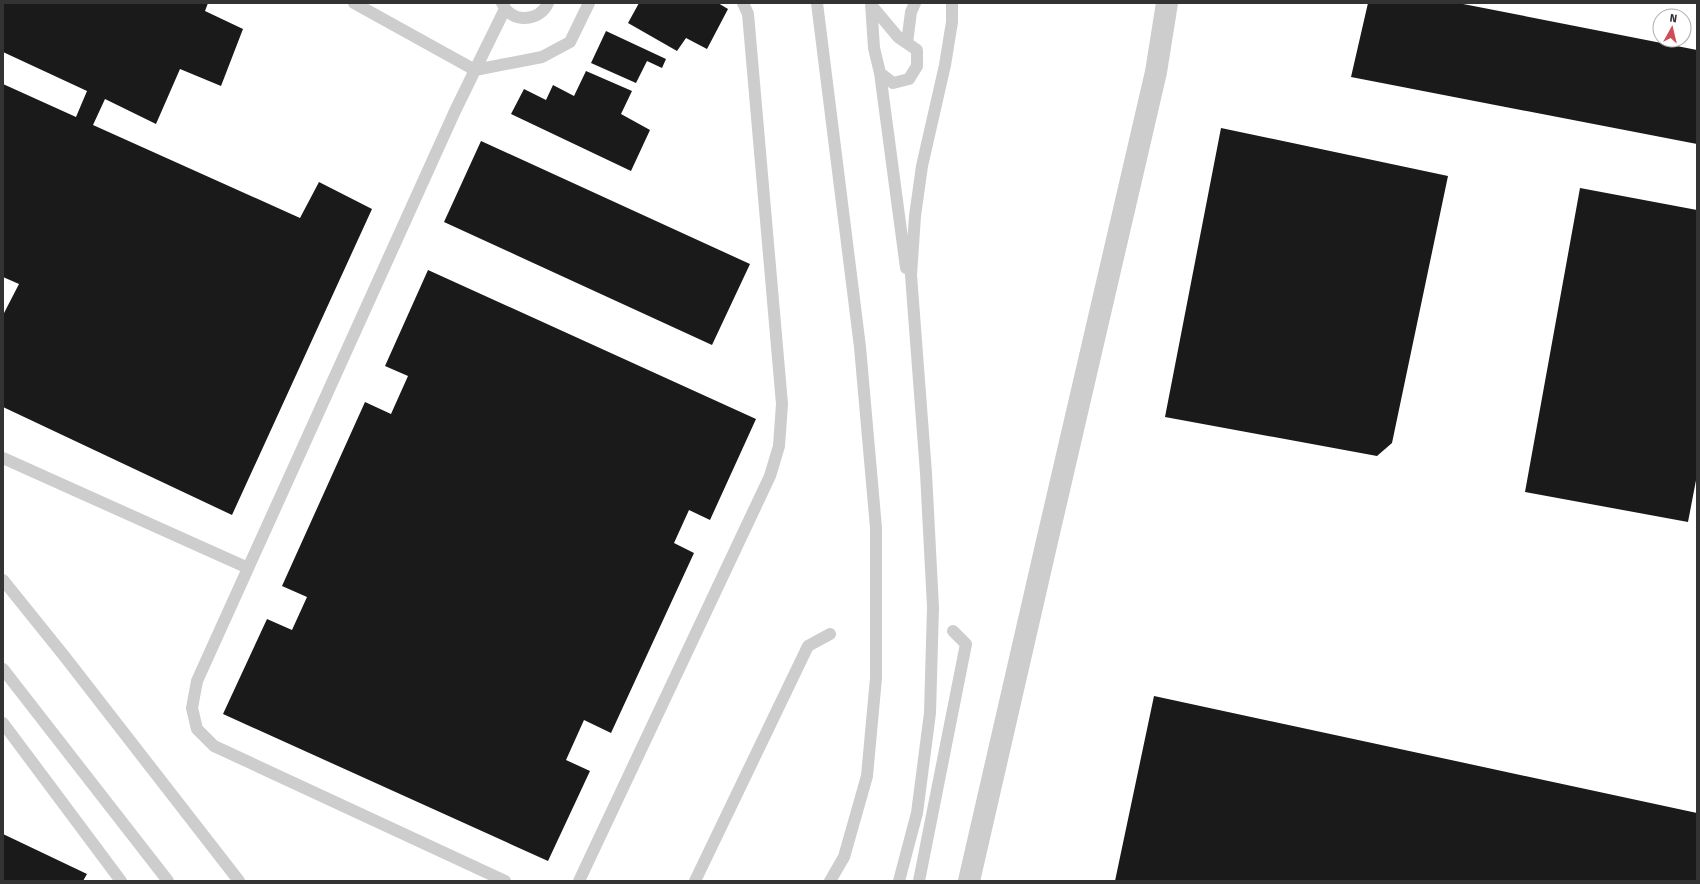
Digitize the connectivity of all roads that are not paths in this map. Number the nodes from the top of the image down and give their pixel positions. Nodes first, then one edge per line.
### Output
1 (354, 3) edge
2 (548, 3) edge
3 (589, 3) edge
4 (743, 3) edge
5 (817, 3) edge
6 (915, 3) edge
7 (952, 3) edge
8 (1167, 3) edge
9 (872, 4) edge
10 (504, 6) edge
11 (907, 43) junction
12 (476, 70) junction
13 (880, 73) junction
14 (918, 355) junction
15 (3, 458) edge
16 (248, 568) junction
17 (3, 580) edge
18 (953, 631) dead end
19 (830, 634) dead end
20 (3, 669) edge
21 (3, 723) edge
22 (121, 881) edge
23 (168, 881) edge
24 (239, 881) edge
25 (505, 881) edge
26 (579, 881) edge
27 (695, 881) edge
28 (830, 881) edge
29 (898, 881) edge
30 (919, 881) edge
31 (969, 881) edge

1 - 12 lane
2 - 10 lane
3 - 12 lane
4 - 26 lane
5 - 28 lane
6 - 11 lane
7 - 14 lane
8 - 31 street
9 - 11 lane
9 - 13 lane
10 - 12 lane
11 - 13 lane
12 - 16 lane
13 - 14 lane
14 - 29 lane
15 - 16 lane
16 - 25 lane
17 - 24 lane
18 - 30 lane
19 - 27 lane
20 - 23 lane
21 - 22 lane

